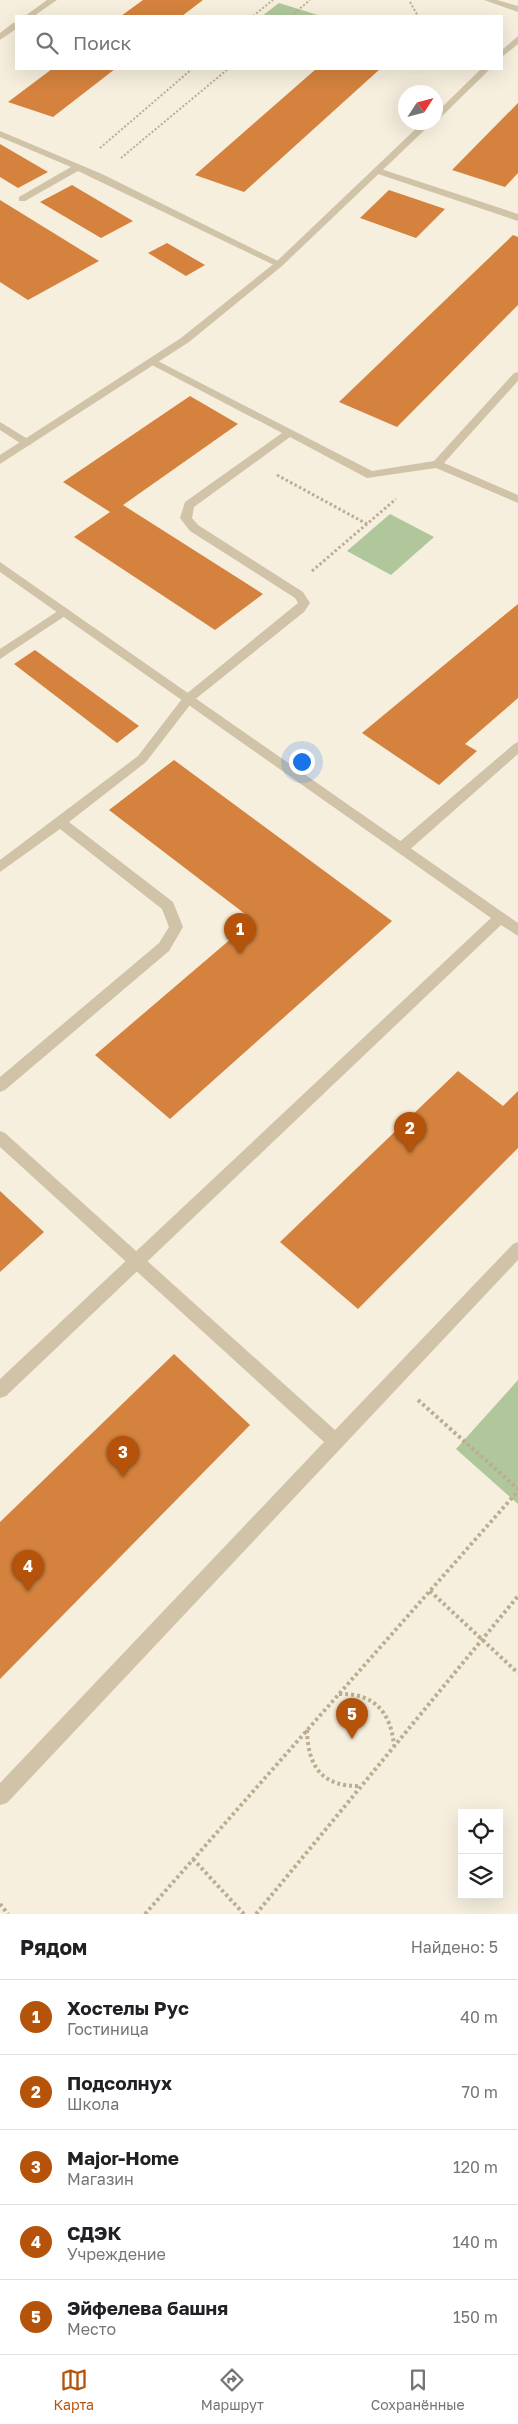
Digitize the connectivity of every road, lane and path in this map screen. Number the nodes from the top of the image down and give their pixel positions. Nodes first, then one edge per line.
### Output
1 (53, 0) edge
2 (273, 0) edge
3 (310, 0) edge
4 (488, 0) edge
5 (410, 2) dead end
6 (518, 9) edge
7 (30, 15) edge
8 (255, 15) edge
9 (292, 15) edge
10 (417, 15) edge
11 (15, 26) edge
12 (0, 37) edge
13 (518, 39) edge
14 (503, 53) edge
15 (191, 70) edge
16 (227, 70) edge
17 (485, 70) edge
18 (443, 110) edge
19 (421, 130) edge
20 (0, 134) edge
21 (78, 167) junction
22 (378, 171) junction
23 (99, 176) junction
24 (22, 199) dead end
25 (518, 218) edge
26 (279, 264) junction
27 (154, 362) junction
28 (518, 375) edge
29 (0, 425) edge
30 (289, 433) junction
31 (27, 443) junction
32 (0, 460) edge
33 (250, 461) junction
34 (437, 464) junction
35 (518, 499) edge
36 (367, 524) junction
37 (0, 566) edge
38 (291, 590) junction
39 (64, 611) junction
40 (0, 655) edge
41 (189, 698) junction
42 (518, 747) edge
43 (60, 822) junction
44 (402, 848) junction
45 (0, 867) edge
46 (501, 917) junction
47 (518, 930) edge
48 (0, 1086) edge
49 (0, 1138) edge
50 (518, 1249) edge
51 (137, 1261) junction
52 (396, 1380) junction
53 (0, 1390) edge
54 (336, 1442) junction
55 (518, 1490) edge
56 (430, 1590) junction
57 (518, 1596) edge
58 (482, 1640) junction
59 (518, 1673) edge
60 (338, 1694) junction
61 (308, 1730) junction
62 (394, 1747) junction
63 (361, 1786) junction
64 (0, 1796) edge
65 (193, 1859) junction
66 (0, 1904) edge
67 (8, 1914) edge
68 (145, 1914) edge
69 (244, 1914) edge
70 (256, 1914) edge

1 - 7 street
2 - 8 path
3 - 9 path
4 - 6 street
5 - 10 path
11 - 12 street
13 - 14 street
15 - 21 path
16 - 23 path
17 - 18 street
19 - 22 street
20 - 21 street
21 - 23 street
21 - 24 street
22 - 25 street
22 - 26 street
23 - 26 street
26 - 27 street
27 - 30 street
27 - 31 street
28 - 34 street
29 - 31 street
30 - 33 street
30 - 34 street
31 - 32 street
33 - 36 path
33 - 38 street
34 - 35 street
34 - 36 path
36 - 38 path
37 - 39 street
38 - 41 street
39 - 40 street
39 - 41 street
41 - 43 street
41 - 44 street
42 - 44 street
43 - 45 street
43 - 48 street
44 - 46 street
46 - 47 street
46 - 51 street
49 - 51 street
50 - 52 street
51 - 53 street
51 - 54 street
52 - 54 street
52 - 55 path
54 - 64 street
55 - 56 path
56 - 58 path
56 - 60 path
57 - 58 path
58 - 59 path
58 - 62 path
60 - 61 path
60 - 62 path
61 - 63 path
61 - 65 path
62 - 63 path
63 - 70 path
65 - 68 path
65 - 69 path
66 - 67 path

